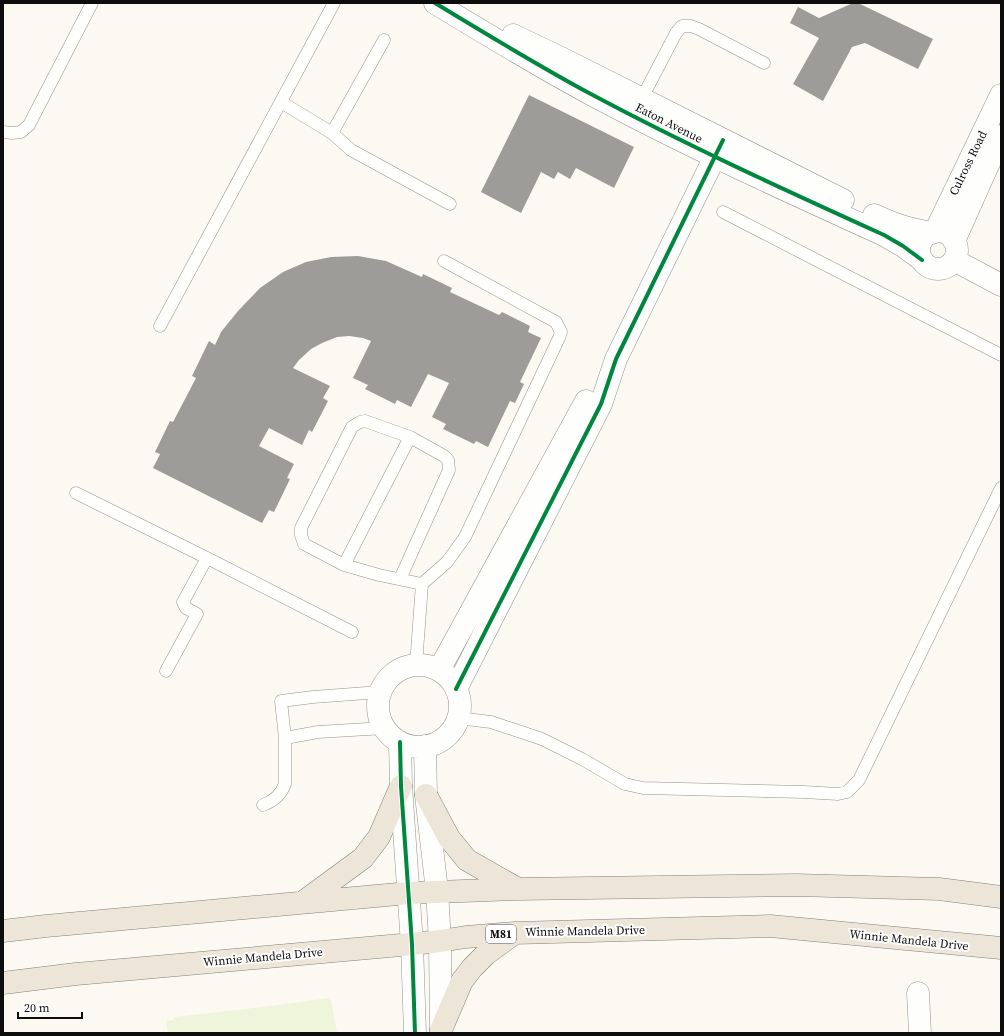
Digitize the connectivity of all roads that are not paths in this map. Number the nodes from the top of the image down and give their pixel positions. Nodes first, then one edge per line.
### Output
1 (92, 3) edge
2 (334, 3) edge
3 (435, 3) edge
4 (442, 3) edge
5 (384, 40) dead end
6 (764, 63) dead end
7 (1001, 95) edge
8 (642, 98) junction
9 (281, 102) junction
10 (3, 132) edge
11 (332, 133) junction
12 (1001, 136) edge
13 (718, 148) junction
14 (450, 204) dead end
15 (723, 212) dead end
16 (944, 241) junction
17 (444, 260) dead end
18 (922, 260) junction
19 (1001, 285) edge
20 (160, 326) dead end
21 (1001, 355) edge
22 (616, 359) junction
23 (410, 436) junction
24 (1001, 488) edge
25 (76, 493) dead end
26 (207, 558) junction
27 (344, 565) junction
28 (400, 580) junction
29 (422, 584) junction
30 (352, 632) dead end
31 (416, 665) junction
32 (439, 670) junction
33 (166, 671) dead end
34 (456, 689) junction
35 (380, 692) junction
36 (458, 718) junction
37 (392, 735) junction
38 (285, 738) junction
39 (425, 746) junction
40 (401, 786) junction
41 (426, 795) junction
42 (263, 805) dead end
43 (518, 889) junction
44 (437, 892) junction
45 (409, 893) junction
46 (1001, 897) edge
47 (302, 903) junction
48 (3, 931) edge
49 (515, 933) junction
50 (440, 941) junction
51 (412, 944) junction
52 (1001, 948) edge
53 (3, 983) edge
54 (918, 993) dead end
55 (441, 1031) edge
56 (415, 1033) edge
57 (920, 1033) edge

1 - 10 lane
2 - 9 lane
3 - 13 street, Eaton Avenue
4 - 8 street, Eaton Avenue
5 - 11 lane
6 - 8 lane
7 - 16 street, Culross Road
8 - 13 street, Eaton Avenue
9 - 11 lane
9 - 20 lane
11 - 14 lane
12 - 16 street, Culross Road
13 - 16 street, Eaton Avenue
13 - 18 street, Eaton Avenue
13 - 22 street
15 - 21 lane
16 - 18 street
16 - 18 street
16 - 19 street, Eaton Avenue
17 - 29 lane
22 - 32 street
22 - 34 street
23 - 27 lane
23 - 27 lane
23 - 28 lane
24 - 36 lane
25 - 26 lane
26 - 30 lane
26 - 33 lane
27 - 28 lane
28 - 29 lane
29 - 31 lane
31 - 32 street
31 - 35 street
32 - 34 street
34 - 36 street
35 - 37 street
35 - 38 lane
36 - 39 street
37 - 38 lane
37 - 39 street
37 - 40 street
38 - 42 lane
39 - 41 street
40 - 45 street
40 - 47 main road
41 - 43 main road
41 - 44 street
43 - 44 main road
43 - 46 main road
44 - 45 main road
44 - 50 street
45 - 47 main road
45 - 51 street
47 - 48 main road
49 - 50 main road, Winnie Mandela Drive / M81
49 - 52 main road, Winnie Mandela Drive / M81
49 - 55 main road
50 - 51 main road, Winnie Mandela Drive / M81
50 - 55 street
51 - 53 main road, Winnie Mandela Drive / M81
51 - 56 street
54 - 57 street

